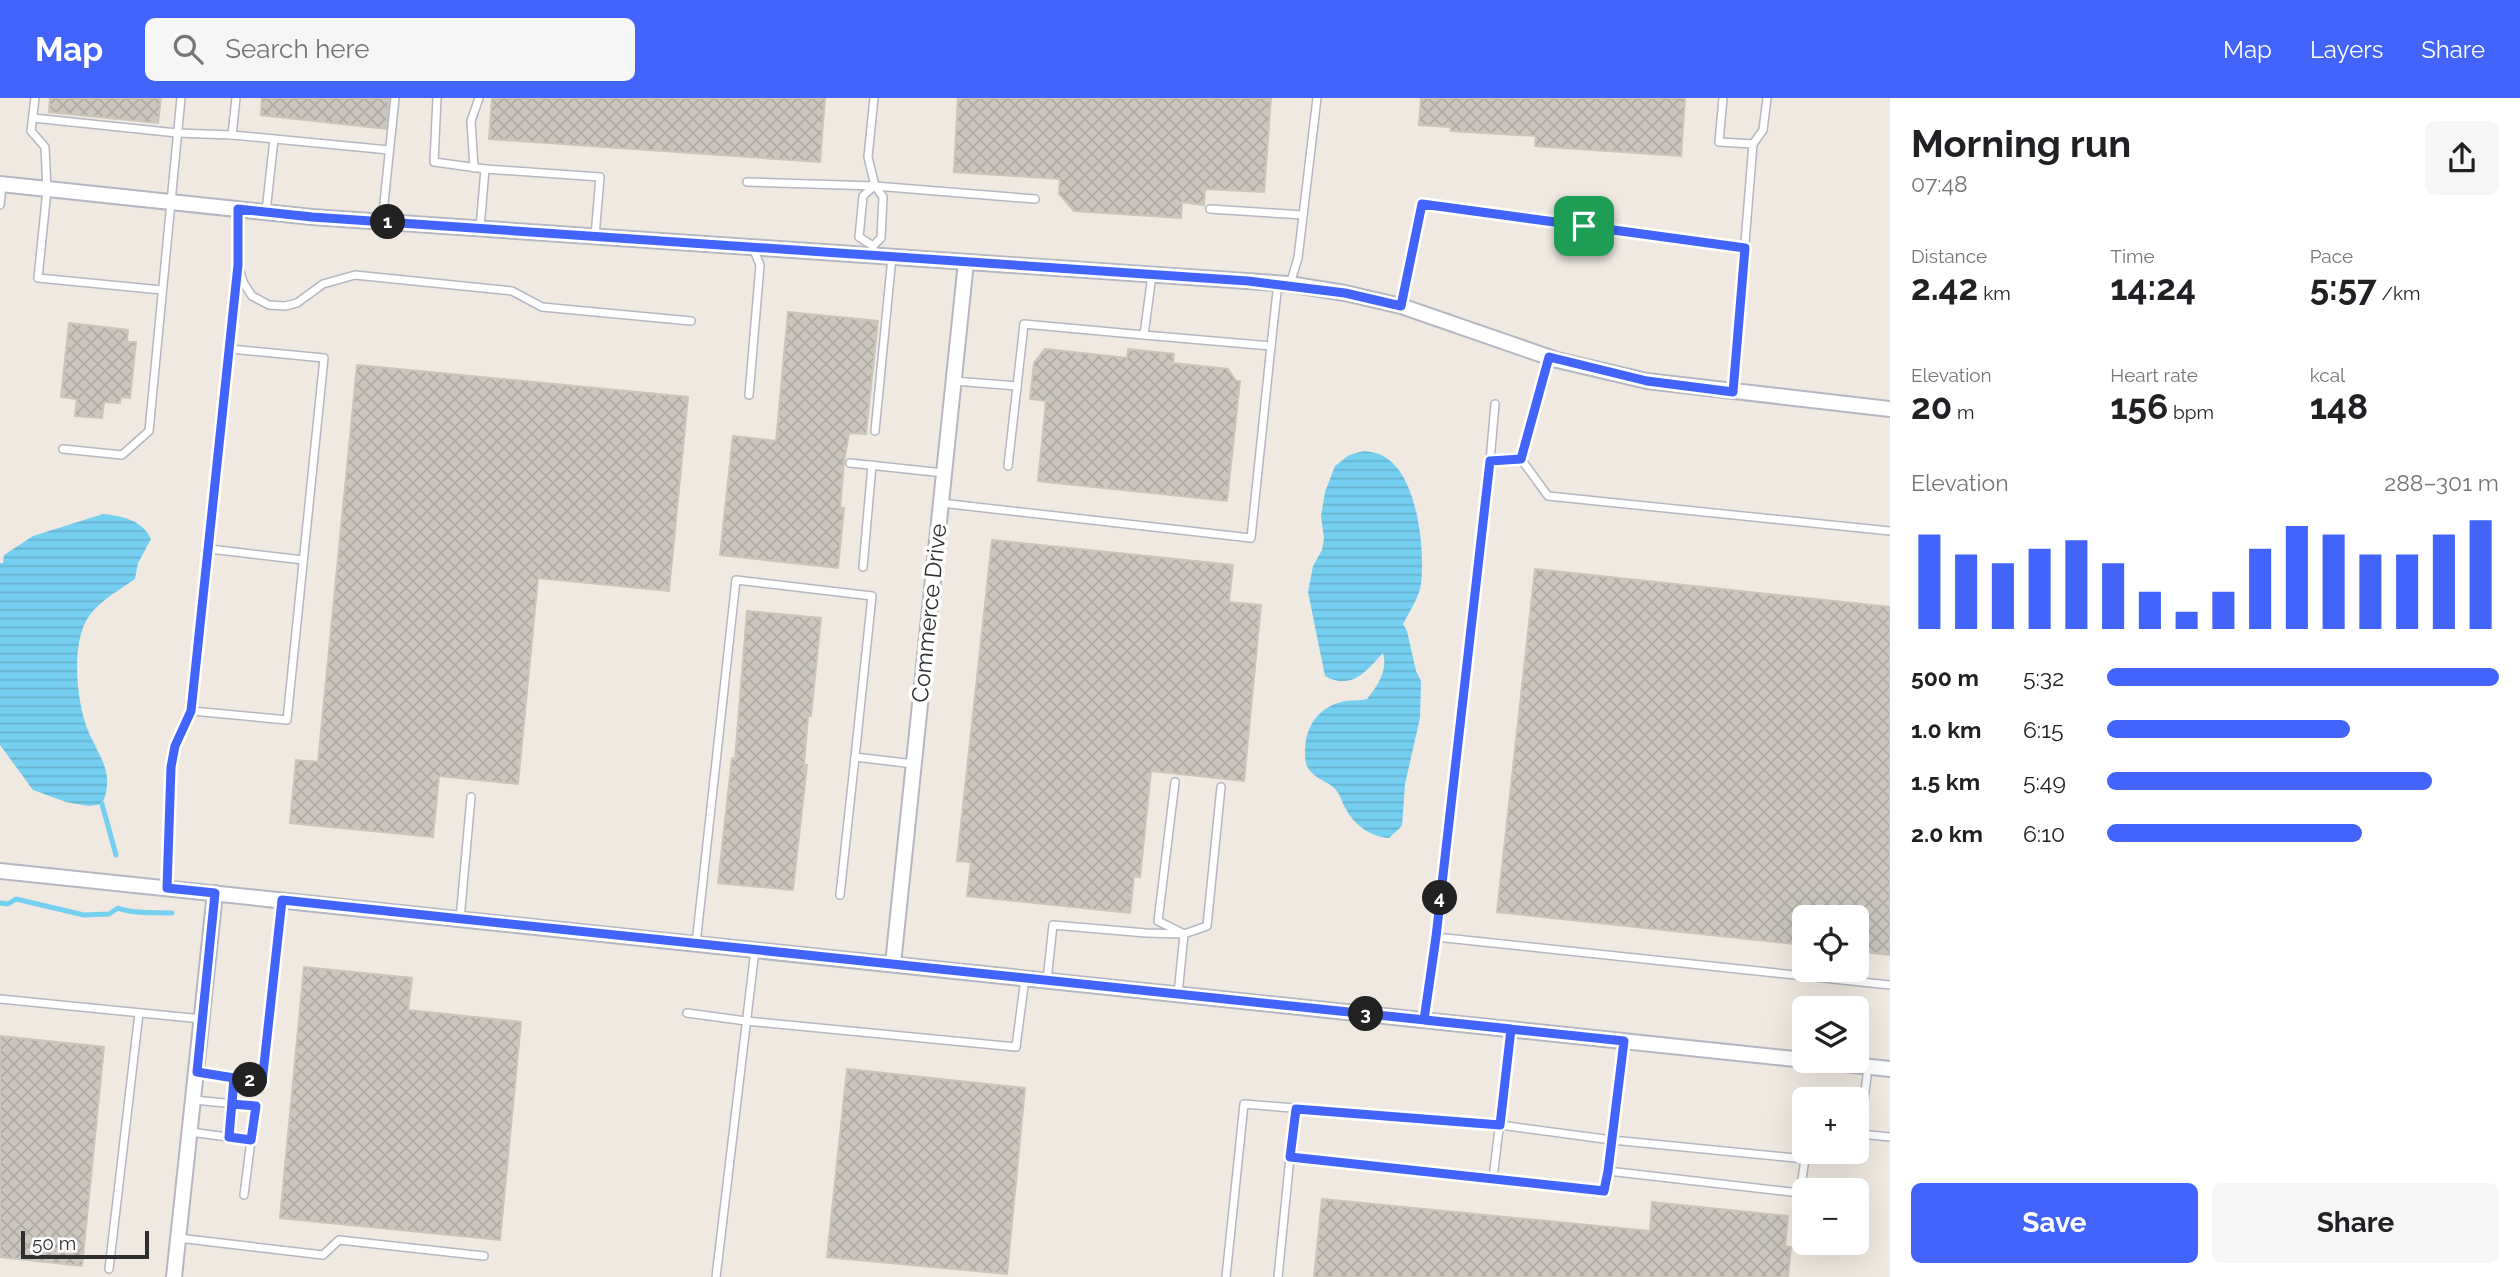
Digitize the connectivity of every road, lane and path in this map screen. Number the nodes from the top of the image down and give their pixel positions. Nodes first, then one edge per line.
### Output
1 (35, 98) edge
2 (180, 98) edge
3 (236, 98) edge
4 (394, 98) edge
5 (437, 98) edge
6 (479, 98) edge
7 (874, 98) edge
8 (1317, 98) edge
9 (1723, 98) edge
10 (1767, 98) edge
11 (33, 118) junction
12 (177, 133) junction
13 (232, 135) junction
14 (274, 139) junction
15 (1753, 144) junction
16 (389, 150) junction
17 (474, 168) junction
18 (485, 169) junction
19 (747, 182) dead end
20 (1, 185) edge
21 (875, 186) junction
22 (47, 190) junction
23 (1035, 199) dead end
24 (170, 202) junction
25 (0, 205) edge
26 (238, 209) junction
27 (1210, 209) dead end
28 (266, 212) junction
29 (1303, 215) junction
30 (382, 222) junction
31 (481, 228) junction
32 (595, 236) junction
33 (753, 247) junction
34 (1745, 248) junction
35 (873, 251) junction
36 (892, 257) junction
37 (966, 262) junction
38 (238, 265) junction
39 (1152, 274) junction
40 (1284, 284) junction
41 (162, 290) junction
42 (1401, 306) junction
43 (691, 321) dead end
44 (1144, 335) junction
45 (1271, 346) junction
46 (230, 349) junction
47 (1549, 357) junction
48 (954, 381) junction
49 (1017, 386) junction
50 (1733, 392) junction
51 (749, 395) dead end
52 (1495, 404) dead end
53 (1890, 409) edge
54 (875, 431) dead end
55 (63, 449) dead end
56 (1521, 459) junction
57 (1490, 461) junction
58 (850, 463) dead end
59 (872, 465) junction
60 (1008, 466) dead end
61 (944, 473) junction
62 (941, 503) junction
63 (1890, 531) edge
64 (210, 549) junction
65 (303, 559) junction
66 (863, 567) dead end
67 (191, 711) junction
68 (855, 757) junction
69 (914, 764) junction
70 (1175, 782) dead end
71 (1221, 787) dead end
72 (471, 797) dead end
73 (0, 871) edge
74 (167, 888) junction
75 (215, 893) junction
76 (840, 895) dead end
77 (282, 900) junction
78 (460, 919) junction
79 (1184, 934) junction
80 (1436, 937) junction
81 (695, 945) junction
82 (755, 950) junction
83 (892, 964) junction
84 (1025, 978) junction
85 (1047, 981) junction
86 (1890, 985) edge
87 (1178, 994) junction
88 (0, 999) edge
89 (139, 1013) junction
90 (687, 1013) dead end
91 (203, 1019) junction
92 (1424, 1020) junction
93 (746, 1021) junction
94 (1511, 1029) junction
95 (1624, 1041) junction
96 (1792, 1059) edge
97 (1869, 1067) edge
98 (1890, 1069) edge
99 (197, 1072) junction
100 (1867, 1073) edge
101 (234, 1078) junction
102 (194, 1100) junction
103 (232, 1104) junction
104 (1296, 1109) junction
105 (1500, 1125) junction
106 (190, 1132) junction
107 (229, 1137) junction
108 (1890, 1137) edge
109 (251, 1140) junction
110 (1612, 1140) junction
111 (1290, 1157) junction
112 (1608, 1171) junction
113 (1493, 1178) junction
114 (244, 1195) dead end
115 (178, 1238) junction
116 (484, 1256) dead end
117 (109, 1269) dead end
118 (174, 1277) edge
119 (716, 1277) edge
120 (1226, 1277) edge
121 (1278, 1277) edge

1 - 11 lane
2 - 12 lane
3 - 13 lane
4 - 16 lane
5 - 17 lane
6 - 17 lane
7 - 21 lane
8 - 29 lane
9 - 15 lane
10 - 15 lane
11 - 12 lane
11 - 22 lane
12 - 13 lane
12 - 24 lane
13 - 14 lane
14 - 16 lane
14 - 28 lane
15 - 34 lane
16 - 30 lane
17 - 18 lane
18 - 31 lane
18 - 32 lane
19 - 21 lane
20 - 22 street
20 - 25 lane
21 - 23 lane
21 - 35 lane
21 - 35 lane
22 - 24 street
22 - 41 lane
24 - 26 street
24 - 41 lane
26 - 28 street
26 - 38 lane
27 - 29 lane
28 - 30 street
29 - 40 lane
30 - 31 street
31 - 32 street
32 - 33 street
33 - 35 street
33 - 51 lane
34 - 42 lane
34 - 50 lane
35 - 36 street
36 - 37 street
36 - 54 lane
37 - 39 street
37 - 48 street, Commerce Drive
38 - 43 lane
38 - 46 lane
39 - 40 street
39 - 44 lane
40 - 42 street
40 - 45 lane
41 - 55 lane
42 - 47 street
44 - 45 lane
44 - 49 lane
45 - 62 lane
46 - 64 lane
46 - 65 lane
47 - 50 street
47 - 56 lane
48 - 49 lane
48 - 61 street, Commerce Drive
49 - 60 lane
50 - 53 street
52 - 57 lane
56 - 57 lane
56 - 63 lane
57 - 80 lane
58 - 59 lane
59 - 61 lane
59 - 66 lane
61 - 62 street, Commerce Drive
62 - 69 street, Commerce Drive
64 - 65 lane
64 - 67 lane
65 - 67 lane
67 - 74 lane
68 - 69 lane
68 - 76 lane
68 - 81 lane
69 - 83 street, Commerce Drive
70 - 79 lane
71 - 79 lane
72 - 78 lane
73 - 74 street
74 - 75 street
75 - 77 street
75 - 91 street
77 - 78 street
77 - 101 lane
78 - 81 street
79 - 85 lane
79 - 87 lane
80 - 86 lane
80 - 92 lane
81 - 82 street
82 - 83 street
82 - 93 lane
83 - 84 street
84 - 85 street
84 - 93 lane
85 - 87 street
87 - 92 street
88 - 89 lane
89 - 91 lane
89 - 117 lane
90 - 93 lane
91 - 99 street
92 - 94 street
93 - 119 lane
94 - 95 street
94 - 105 lane
95 - 96 street
95 - 110 lane
97 - 98 street
99 - 101 lane
99 - 102 street
100 - 108 lane
101 - 103 lane
102 - 103 lane
102 - 106 street
103 - 107 lane
103 - 109 lane
104 - 105 lane
104 - 111 lane
104 - 120 lane
105 - 110 lane
105 - 113 lane
106 - 107 lane
106 - 115 street
107 - 109 lane
109 - 114 lane
110 - 112 lane
110 - 112 lane
111 - 113 lane
111 - 121 lane
112 - 113 lane
115 - 116 lane
115 - 118 street

